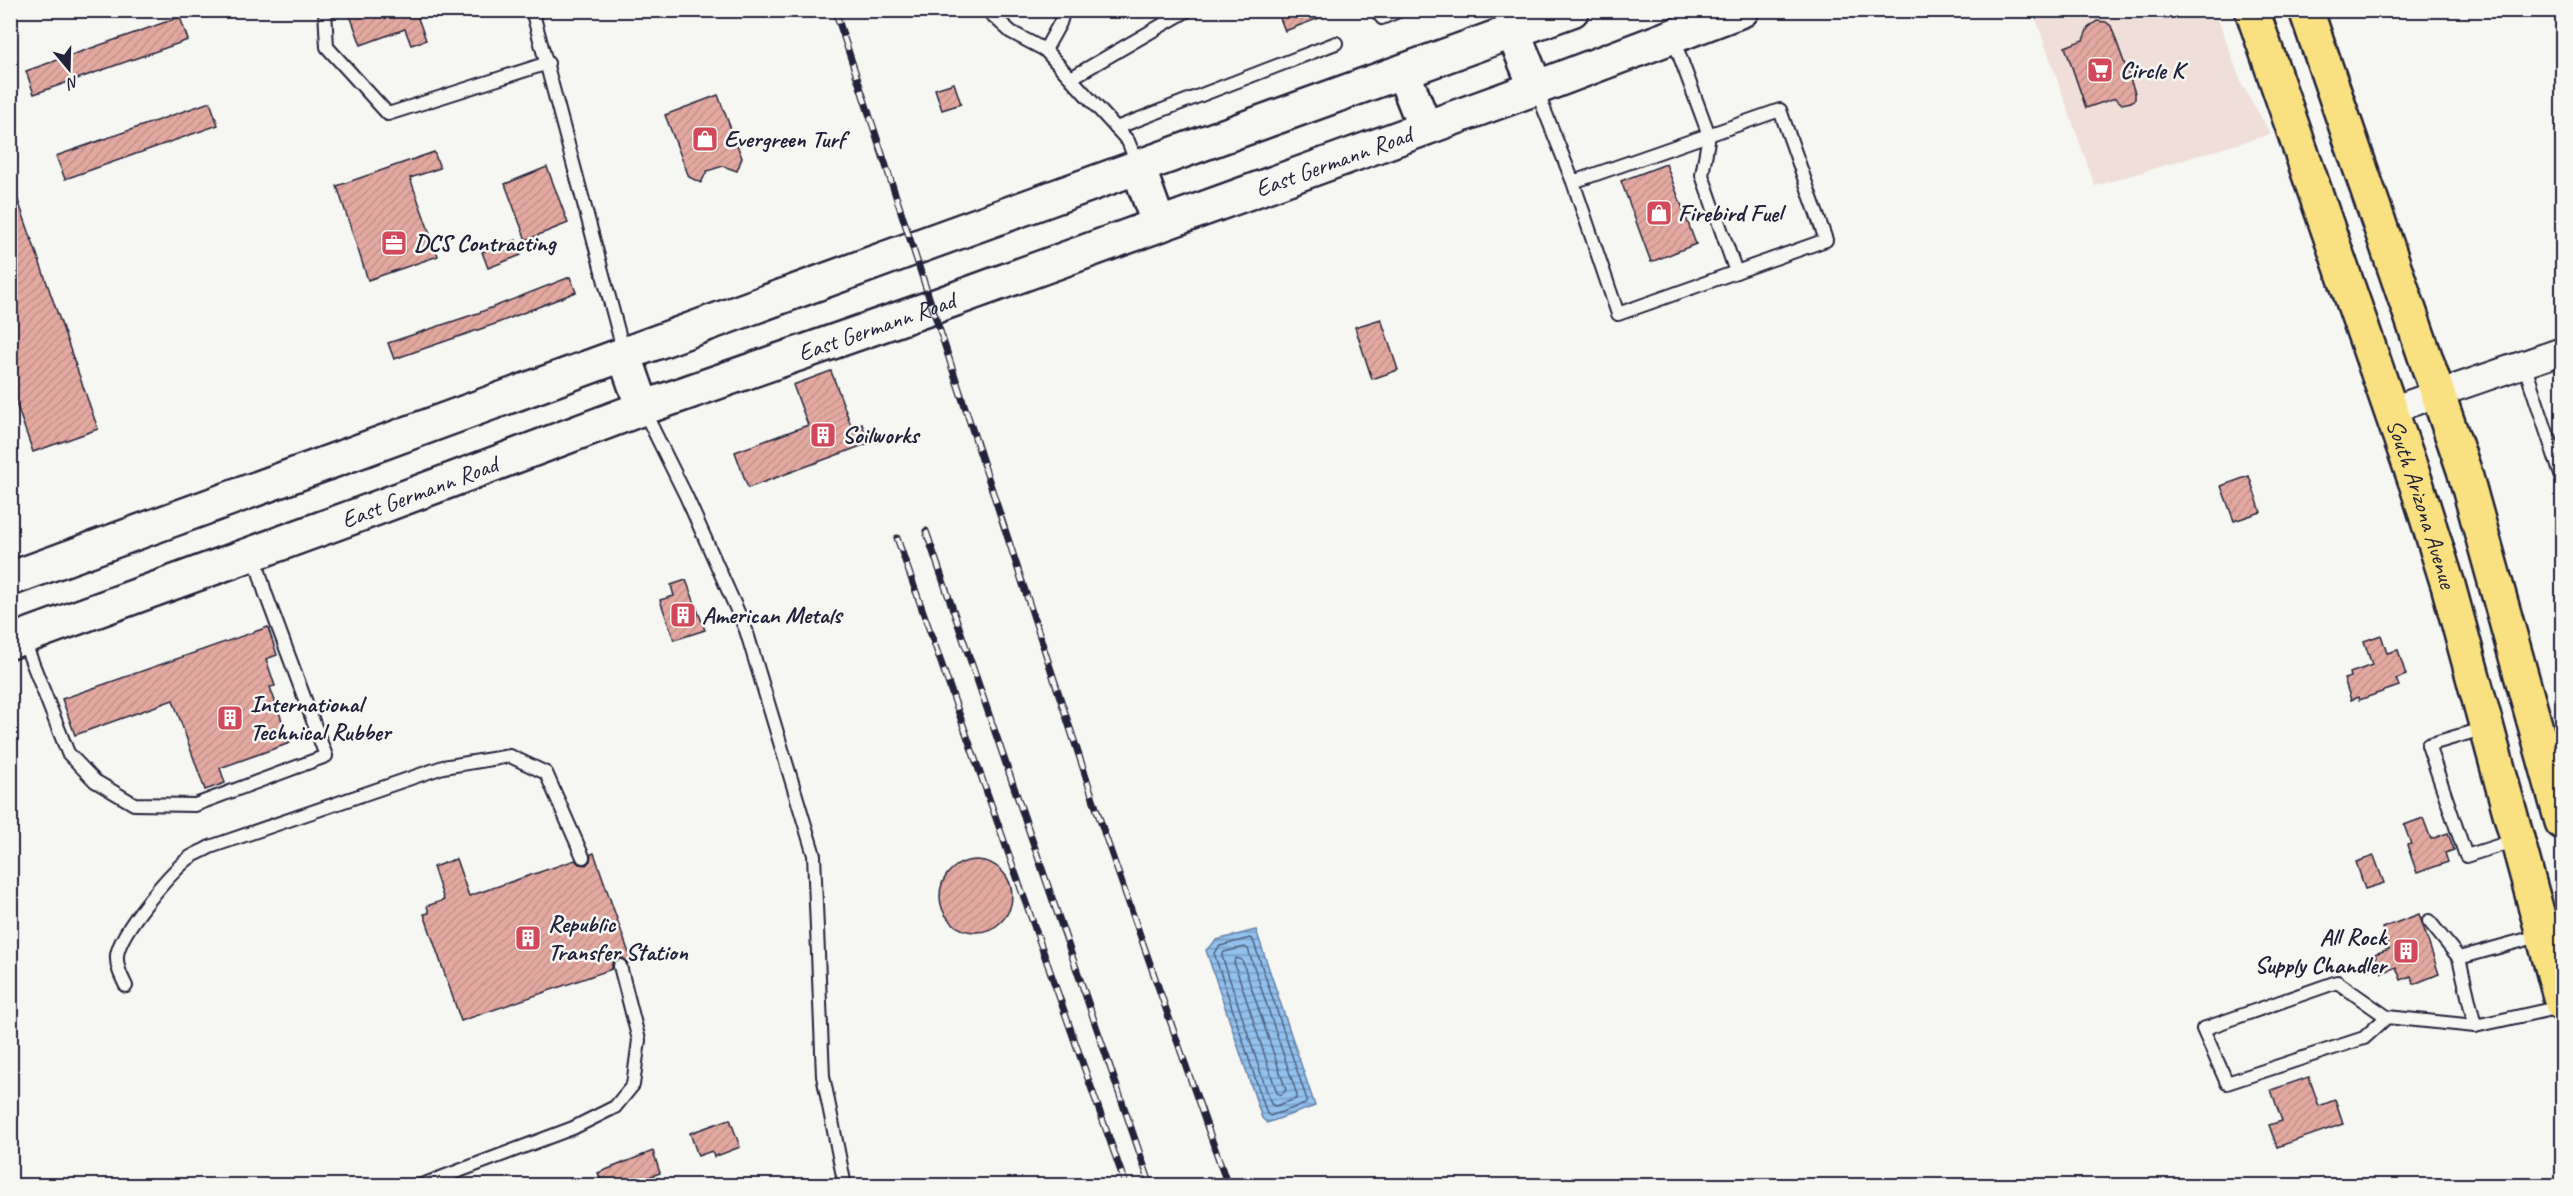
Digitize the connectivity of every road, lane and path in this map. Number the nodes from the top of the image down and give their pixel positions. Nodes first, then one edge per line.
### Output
1 (325, 10) edge
2 (532, 10) edge
3 (987, 10) edge
4 (1064, 10) edge
5 (1188, 10) edge
6 (1376, 10) edge
7 (1401, 10) edge
8 (1742, 10) edge
9 (2252, 10) edge
10 (2306, 10) edge
11 (1564, 12) edge
12 (1514, 32) junction
13 (1672, 37) junction
14 (1336, 43) dead end
15 (1045, 50) junction
16 (548, 63) junction
17 (1403, 72) junction
18 (1071, 78) junction
19 (1536, 88) junction
20 (1116, 128) junction
21 (1425, 128) junction
22 (1709, 135) junction
23 (1138, 167) junction
24 (1573, 182) junction
25 (1160, 225) junction
26 (1736, 272) junction
27 (2562, 351) edge
28 (624, 354) junction
29 (2524, 364) junction
30 (2438, 394) junction
31 (643, 408) junction
32 (2391, 410) junction
33 (2562, 478) edge
34 (253, 553) junction
35 (10, 579) edge
36 (17, 640) edge
37 (2486, 728) junction
38 (2562, 822) edge
39 (2517, 840) junction
40 (583, 857) dead end
41 (2429, 921) dead end
42 (2543, 935) junction
43 (2459, 958) junction
44 (620, 966) dead end
45 (126, 986) dead end
46 (2562, 1006) edge
47 (2387, 1017) junction
48 (2475, 1026) junction
49 (419, 1185) edge
50 (844, 1185) edge

1 - 16 lane
2 - 16 lane
3 - 15 lane
4 - 15 lane
5 - 18 lane
6 - 7 lane
8 - 13 main road, East Germann Road
9 - 32 main road, South Arizona Avenue
10 - 30 main road, South Arizona Avenue
11 - 12 main road
12 - 17 main road
12 - 19 main road
13 - 19 main road, East Germann Road
13 - 22 lane
14 - 20 lane
15 - 18 lane
16 - 28 lane
17 - 21 main road
17 - 23 main road
18 - 20 lane
19 - 21 main road, East Germann Road
19 - 24 lane
20 - 23 lane
21 - 25 main road, East Germann Road
22 - 24 lane
22 - 26 lane
22 - 26 lane
23 - 25 main road
23 - 28 main road
24 - 26 lane
25 - 31 main road, East Germann Road
27 - 29 street
28 - 31 main road
28 - 35 main road
29 - 30 street
29 - 33 lane
30 - 32 street
30 - 38 main road, South Arizona Avenue
31 - 34 main road, East Germann Road
31 - 50 lane
32 - 37 main road, South Arizona Avenue
34 - 36 main road, East Germann Road
34 - 36 lane
37 - 39 main road, South Arizona Avenue
37 - 39 lane
39 - 42 main road, South Arizona Avenue
40 - 45 lane
41 - 43 lane
42 - 43 lane
42 - 46 main road, South Arizona Avenue
43 - 48 lane
44 - 49 lane
46 - 48 lane
47 - 47 lane
47 - 48 lane

